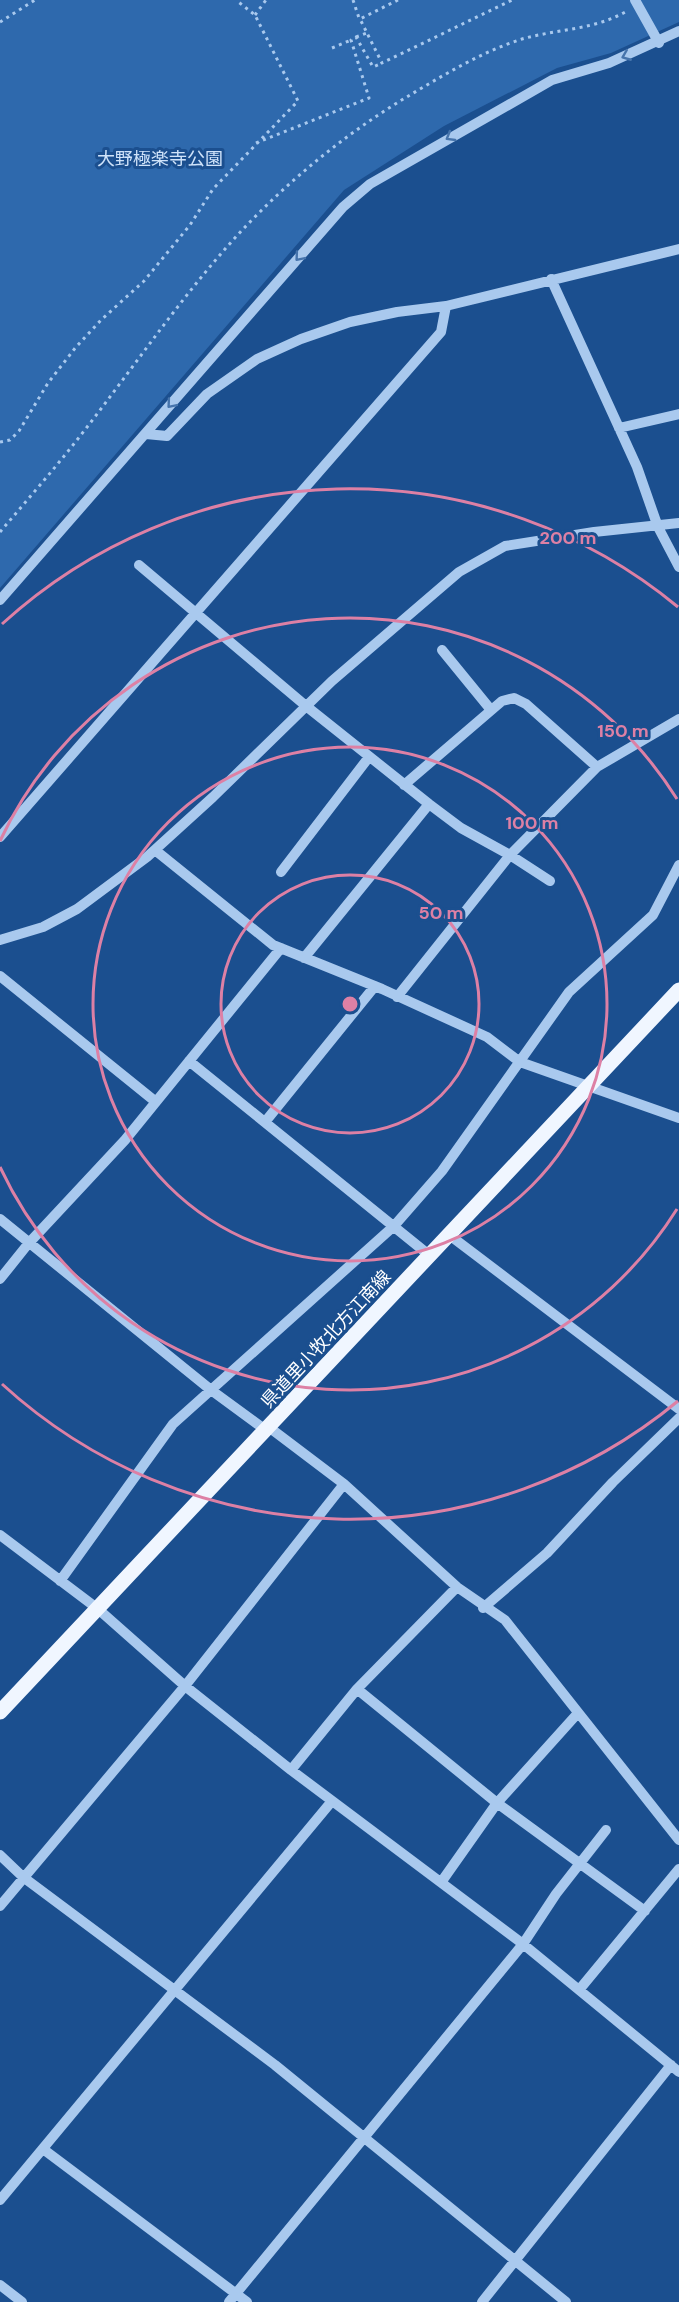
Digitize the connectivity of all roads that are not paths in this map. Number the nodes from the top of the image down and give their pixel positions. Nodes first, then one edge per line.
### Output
1 (636, 3) edge
2 (679, 31) edge
3 (659, 43) junction
4 (679, 249) edge
5 (551, 279) junction
6 (446, 306) junction
7 (679, 414) edge
8 (619, 428) junction
9 (146, 434) junction
10 (679, 523) edge
11 (658, 527) junction
12 (139, 565) dead end
13 (679, 567) edge
14 (0, 600) edge
15 (198, 614) junction
16 (442, 650) dead end
17 (306, 706) junction
18 (491, 710) junction
19 (679, 718) edge
20 (369, 757) junction
21 (597, 767) junction
22 (404, 785) junction
23 (429, 804) junction
24 (0, 837) edge
25 (155, 850) junction
26 (510, 855) junction
27 (679, 865) edge
28 (281, 872) dead end
29 (550, 881) dead end
30 (0, 940) edge
31 (281, 948) junction
32 (304, 958) junction
33 (0, 976) edge
34 (375, 986) junction
35 (679, 990) edge
36 (397, 997) junction
37 (189, 1061) junction
38 (520, 1062) junction
39 (589, 1087) junction
40 (156, 1102) junction
41 (679, 1118) edge
42 (265, 1122) junction
43 (0, 1219) edge
44 (394, 1226) junction
45 (448, 1234) junction
46 (28, 1244) junction
47 (429, 1255) junction
48 (0, 1279) edge
49 (211, 1390) junction
50 (679, 1408) edge
51 (679, 1418) edge
52 (268, 1430) junction
53 (345, 1484) junction
54 (0, 1535) edge
55 (60, 1581) junction
56 (457, 1587) junction
57 (483, 1608) junction
58 (98, 1609) junction
59 (185, 1686) junction
60 (357, 1689) junction
61 (0, 1713) edge
62 (578, 1713) junction
63 (291, 1770) junction
64 (332, 1801) junction
65 (497, 1803) junction
66 (606, 1830) dead end
67 (679, 1840) edge
68 (0, 1855) edge
69 (581, 1862) junction
70 (679, 1869) edge
71 (23, 1877) junction
72 (442, 1881) junction
73 (0, 1906) edge
74 (645, 1911) junction
75 (523, 1944) junction
76 (579, 1990) junction
77 (172, 1991) junction
78 (675, 2069) edge
79 (364, 2137) junction
80 (43, 2149) junction
81 (0, 2200) edge
82 (516, 2260) junction
83 (0, 2285) edge
84 (233, 2298) edge
85 (22, 2302) edge
86 (247, 2302) edge
87 (482, 2302) edge
88 (566, 2302) edge

1 - 3 street, bridge
2 - 3 street
3 -> 9 street
4 - 5 street
5 - 6 street
5 - 8 street
6 - 9 street
6 - 15 street
7 - 8 street
8 - 11 street
9 - 14 street
10 - 11 street
11 - 13 street
11 - 17 street
12 - 15 street
15 - 17 street
15 - 24 street
16 - 18 street
17 - 20 street
17 - 25 street
18 - 21 street
18 - 22 street
19 - 21 street
20 - 22 street
20 - 28 street
21 - 26 street
22 - 23 street
23 - 26 street
23 - 32 street
25 - 30 street
25 - 31 street
26 - 29 street
26 - 36 street
27 - 38 street
31 - 32 street
31 - 37 street
32 - 34 street
33 - 40 street
34 - 36 street
34 - 42 street
35 - 39 main road, 県道里小牧北方江南線
36 - 38 street
37 - 40 street
37 - 42 street
38 - 39 street
38 - 44 street
39 - 41 street
39 - 45 main road, 県道里小牧北方江南線
40 - 46 street
42 - 44 street
43 - 46 street
44 - 47 street
44 - 49 street
45 - 47 main road, 県道里小牧北方江南線
45 - 50 street
46 - 48 street
46 - 49 street
47 - 52 main road, 県道里小牧北方江南線
49 - 52 street
49 - 55 street
51 - 57 street
52 - 53 street
52 - 58 main road, 県道里小牧北方江南線
53 - 56 street
53 - 59 street
54 - 55 street
55 - 58 street
56 - 57 street
56 - 60 street
57 - 62 street
58 - 59 street
58 - 61 main road, 県道里小牧北方江南線
59 - 63 street
59 - 71 street
60 - 63 street
60 - 65 street
62 - 65 street
62 - 67 street
63 - 64 street
64 - 72 street
64 - 77 street
65 - 69 street
65 - 72 street
66 - 69 street
68 - 71 street
69 - 74 street
69 - 75 street
70 - 74 street
71 - 73 street
71 - 77 street
72 - 75 street
74 - 76 street
75 - 76 street
75 - 79 street
76 - 78 street
77 - 79 street
77 - 80 street
78 - 82 street
79 - 82 street
79 - 84 street
80 - 81 street
80 - 84 street
82 - 87 street
82 - 88 street
83 - 85 street
84 - 86 street

